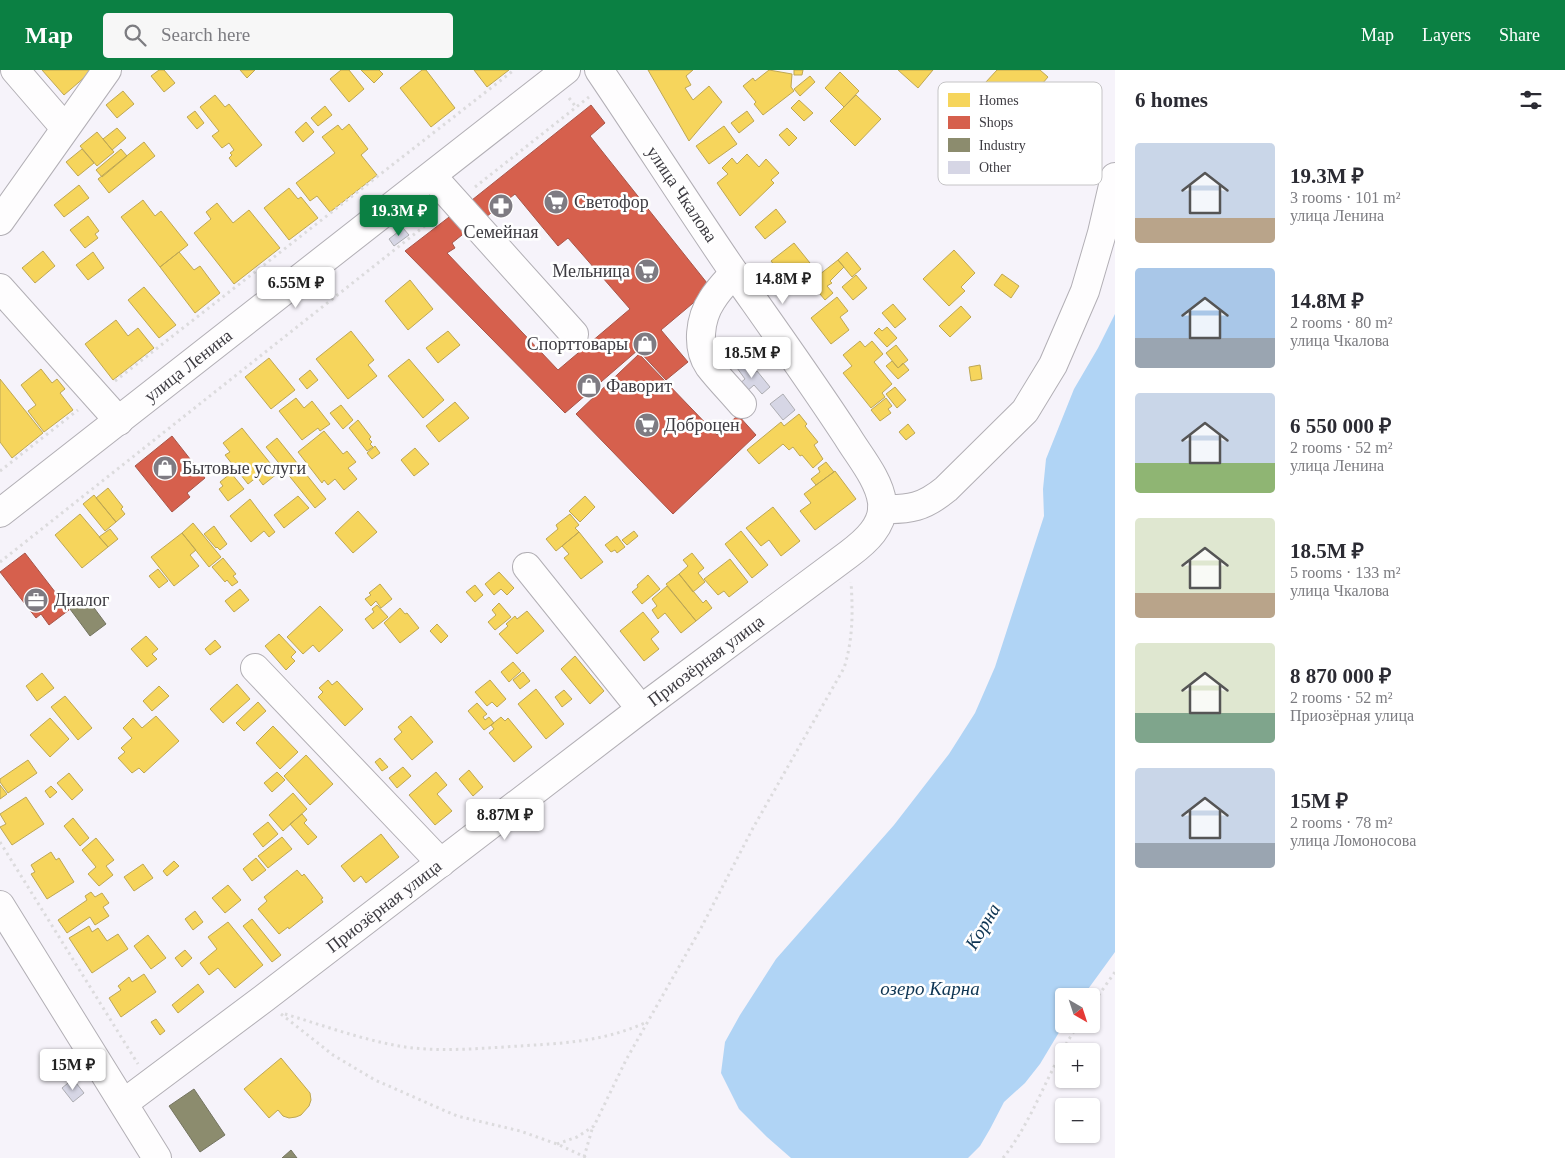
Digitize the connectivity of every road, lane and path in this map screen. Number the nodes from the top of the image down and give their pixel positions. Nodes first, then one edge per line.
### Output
1 (15, 70) edge
2 (106, 70) edge
3 (514, 70) edge
4 (566, 70) edge
5 (600, 70) edge
6 (576, 107) dead end
7 (65, 128) junction
8 (432, 176) junction
9 (1115, 177) edge
10 (456, 202) junction
11 (3, 212) edge
12 (734, 272) junction
13 (0, 288) edge
14 (574, 334) dead end
15 (96, 396) junction
16 (742, 404) dead end
17 (119, 421) junction
18 (0, 471) edge
19 (882, 509) junction
20 (0, 513) edge
21 (855, 550) junction
22 (0, 562) edge
23 (527, 567) dead end
24 (255, 668) dead end
25 (641, 709) junction
26 (0, 842) edge
27 (441, 863) junction
28 (0, 905) edge
29 (1115, 972) edge
30 (1100, 993) edge
31 (647, 1022) junction
32 (1073, 1033) edge
33 (139, 1066) dead end
34 (124, 1102) junction
35 (594, 1126) junction
36 (557, 1144) junction
37 (585, 1157) edge
38 (157, 1158) edge
39 (1003, 1158) edge

1 - 7 street
2 - 7 street
3 - 15 path
4 - 8 street, улица Ленина
5 - 12 street, улица Чкалова
6 - 10 path
7 - 11 street
8 - 10 street
8 - 17 street, улица Ленина
9 - 19 street
10 - 14 street
10 - 22 path
12 - 16 street
12 - 19 street, улица Чкалова
13 - 15 street
15 - 17 street
15 - 18 path
17 - 20 street, улица Ленина
19 - 21 street
21 - 25 street, Приозёрная улица
21 - 31 path
23 - 25 street
24 - 27 street
25 - 27 street, Приозёрная улица
26 - 33 path
27 - 34 street, Приозёрная улица
28 - 34 street
29 - 30 path
31 - 35 path
31 - 36 path
32 - 39 path
34 - 38 street
35 - 36 path
35 - 37 path
36 - 37 path

